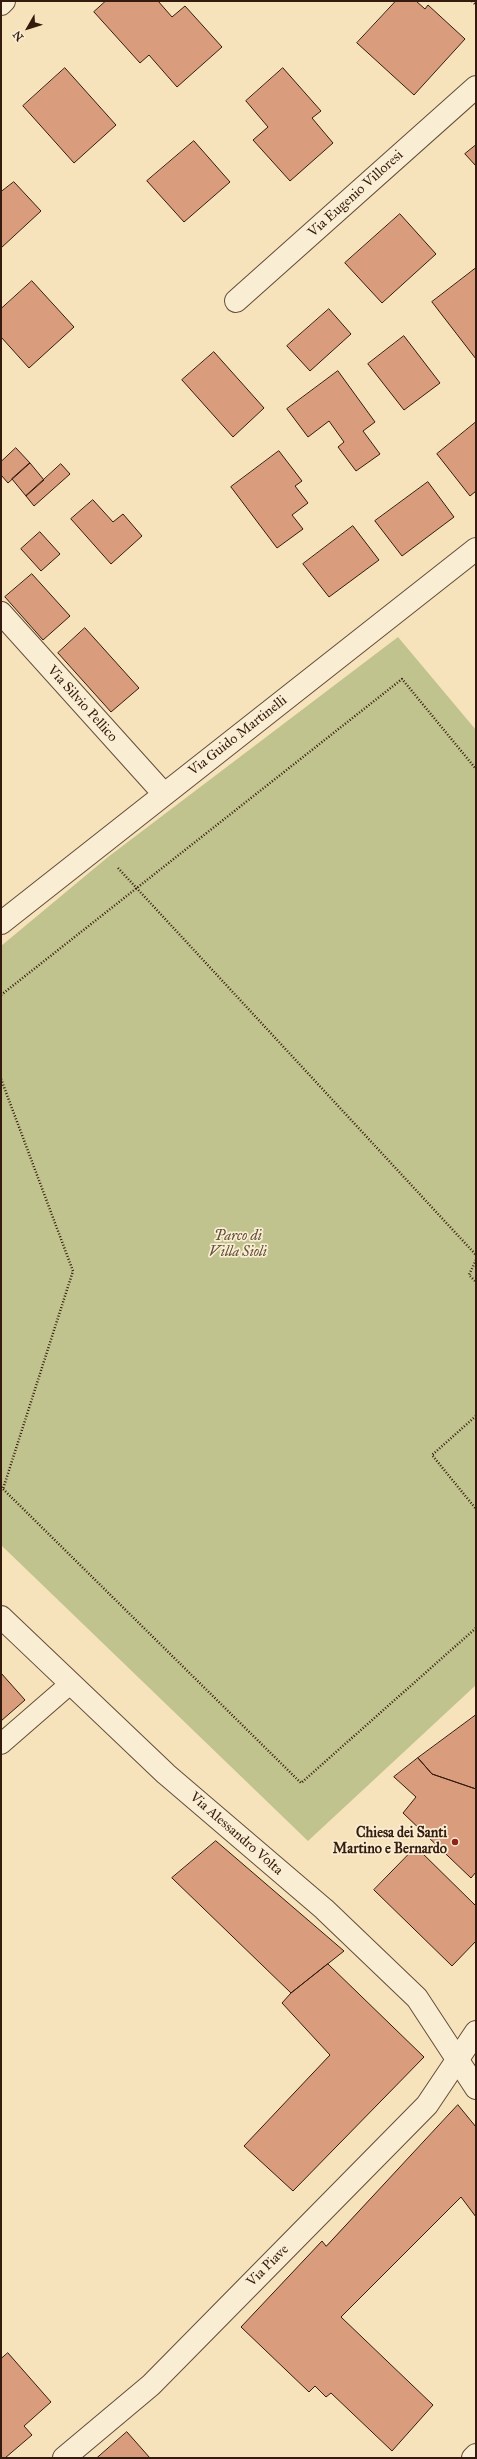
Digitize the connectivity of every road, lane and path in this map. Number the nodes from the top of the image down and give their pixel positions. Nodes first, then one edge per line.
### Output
1 (4, 1) edge
2 (472, 1) edge
3 (1, 4) edge
4 (476, 5) edge
5 (476, 87) edge
6 (236, 301) dead end
7 (476, 549) edge
8 (1, 613) edge
9 (476, 769) edge
10 (164, 794) junction
11 (98, 845) junction
12 (135, 888) junction
13 (1, 923) edge
14 (1, 994) edge
15 (1, 1079) edge
16 (476, 1255) edge
17 (476, 1260) edge
18 (476, 1282) edge
19 (476, 1416) edge
20 (2, 1488) edge
21 (476, 1509) edge
22 (1, 1617) edge
23 (476, 1628) edge
24 (70, 1684) junction
25 (1, 1744) edge
26 (476, 2032) edge
27 (458, 2061) junction
28 (476, 2088) edge
29 (476, 2455) edge
30 (64, 2458) edge
31 (473, 2458) edge

1 - 3 street
2 - 4 path
5 - 6 street, Via Eugenio Villoresi
7 - 10 street, Via Guido Martinelli
8 - 10 street, Via Silvio Pellico
9 - 12 path
10 - 11 street, Via Guido Martinelli
11 - 12 path
11 - 13 street, Via Guido Martinelli
12 - 14 path
12 - 16 path
15 - 20 path
17 - 18 path
19 - 21 path
20 - 23 path
22 - 24 street, Via Alessandro Volta
24 - 25 lane
24 - 27 street, Via Alessandro Volta
26 - 27 street, Via Piave
27 - 28 street, Via Alessandro Volta
27 - 30 street, Via Piave
29 - 31 street

